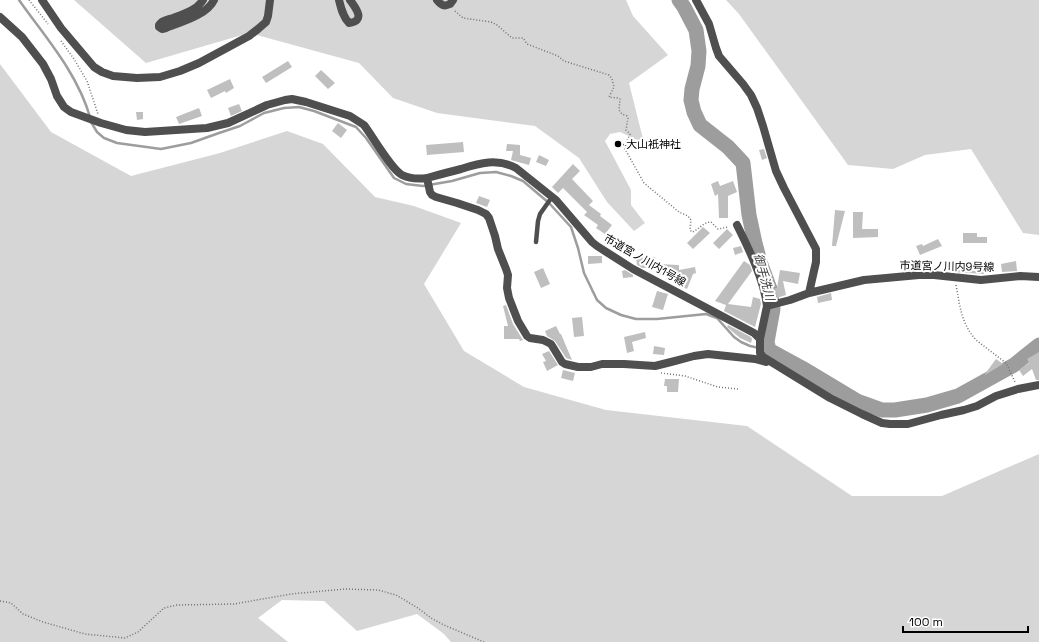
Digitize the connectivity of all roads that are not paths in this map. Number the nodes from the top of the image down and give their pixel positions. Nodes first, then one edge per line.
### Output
1 (42, 0) edge
2 (203, 0) edge
3 (214, 0) edge
4 (270, 0) edge
5 (339, 0) edge
6 (350, 0) edge
7 (437, 0) edge
8 (696, 0) edge
9 (452, 2) edge
10 (0, 17) edge
11 (428, 182) junction
12 (552, 198) junction
13 (737, 225) road end
14 (536, 242) dead end
15 (1039, 277) edge
16 (809, 293) junction
17 (771, 305) junction
18 (760, 340) junction
19 (781, 368) junction
20 (1039, 385) edge

1 - 4 street
2 - 3 street
5 - 6 street
7 - 9 street
8 - 16 street
10 - 11 street, 市道宮ノ川内1号線
11 - 12 street, 市道宮ノ川内1号線
11 - 19 street
12 - 14 lane
12 - 18 street, 市道宮ノ川内1号線
13 - 17 street
15 - 16 street, 市道宮ノ川内9号線
16 - 17 street, 市道宮ノ川内9号線
17 - 18 street
18 - 19 street
19 - 20 street

